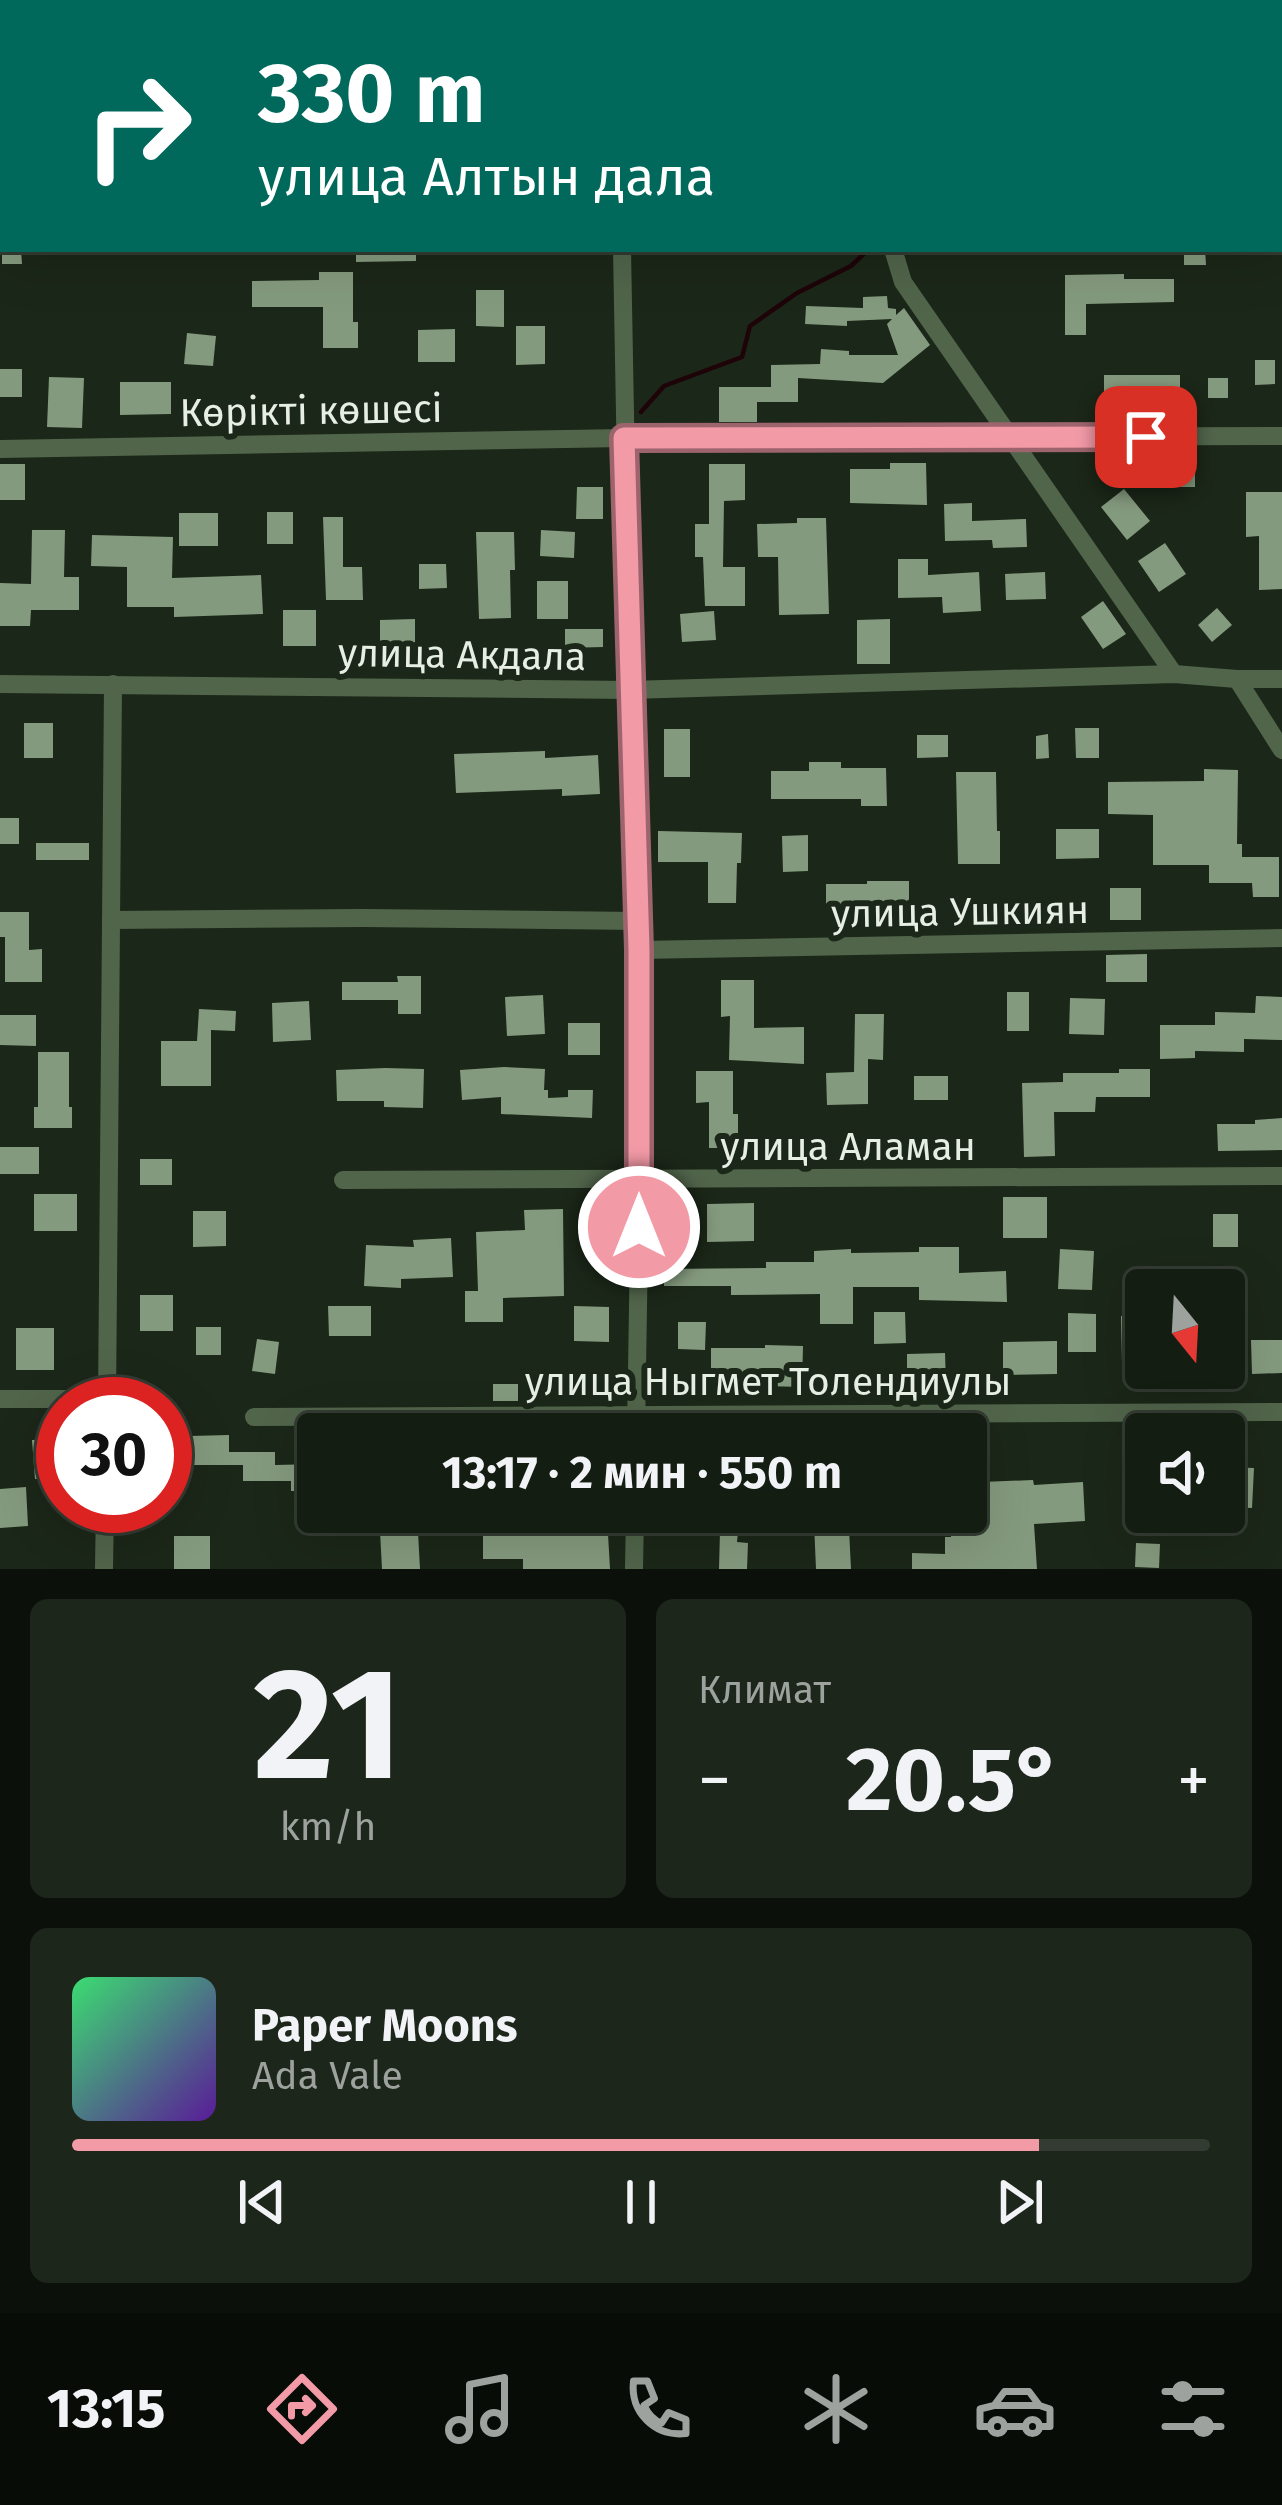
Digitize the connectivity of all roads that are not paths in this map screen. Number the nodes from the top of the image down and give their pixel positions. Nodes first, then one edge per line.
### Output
1 (622, 252) edge
2 (894, 252) edge
3 (1282, 436) edge
4 (624, 438) junction
5 (1011, 439) junction
6 (0, 448) edge
7 (1174, 674) junction
8 (1237, 679) junction
9 (1282, 679) edge
10 (0, 684) edge
11 (113, 684) junction
12 (630, 690) junction
13 (1282, 750) edge
14 (111, 920) junction
15 (638, 921) junction
16 (1282, 938) edge
17 (639, 950) junction
18 (1282, 1176) edge
19 (343, 1180) dead end
20 (640, 1180) junction
21 (107, 1377) edge
22 (0, 1399) edge
23 (36, 1400) edge
24 (1282, 1412) edge
25 (636, 1413) edge
26 (254, 1417) dead end
27 (987, 1417) edge
28 (297, 1418) edge
29 (105, 1533) edge
30 (635, 1533) edge
31 (104, 1569) edge
32 (634, 1569) edge

1 - 4 street
2 - 5 street
3 - 5 street, Көрікті көшесі
4 - 5 street, Көрікті көшесі
4 - 6 street, Көрікті көшесі
4 - 12 street
5 - 7 street
7 - 8 street, улица Акдала
7 - 12 street, улица Акдала
8 - 9 street, улица Акдала
8 - 13 street
10 - 11 street, улица Акдала
11 - 12 street, улица Акдала
11 - 14 street
12 - 15 street
14 - 15 street
14 - 21 street
15 - 17 street
16 - 17 street, улица Ушкиян
17 - 20 street
18 - 20 street, улица Аламан
19 - 20 street, улица Аламан
20 - 25 street
22 - 23 street
24 - 27 street, улица Ныгмет Толендиулы
26 - 28 street, улица Ныгмет Толендиулы
29 - 31 street
30 - 32 street

